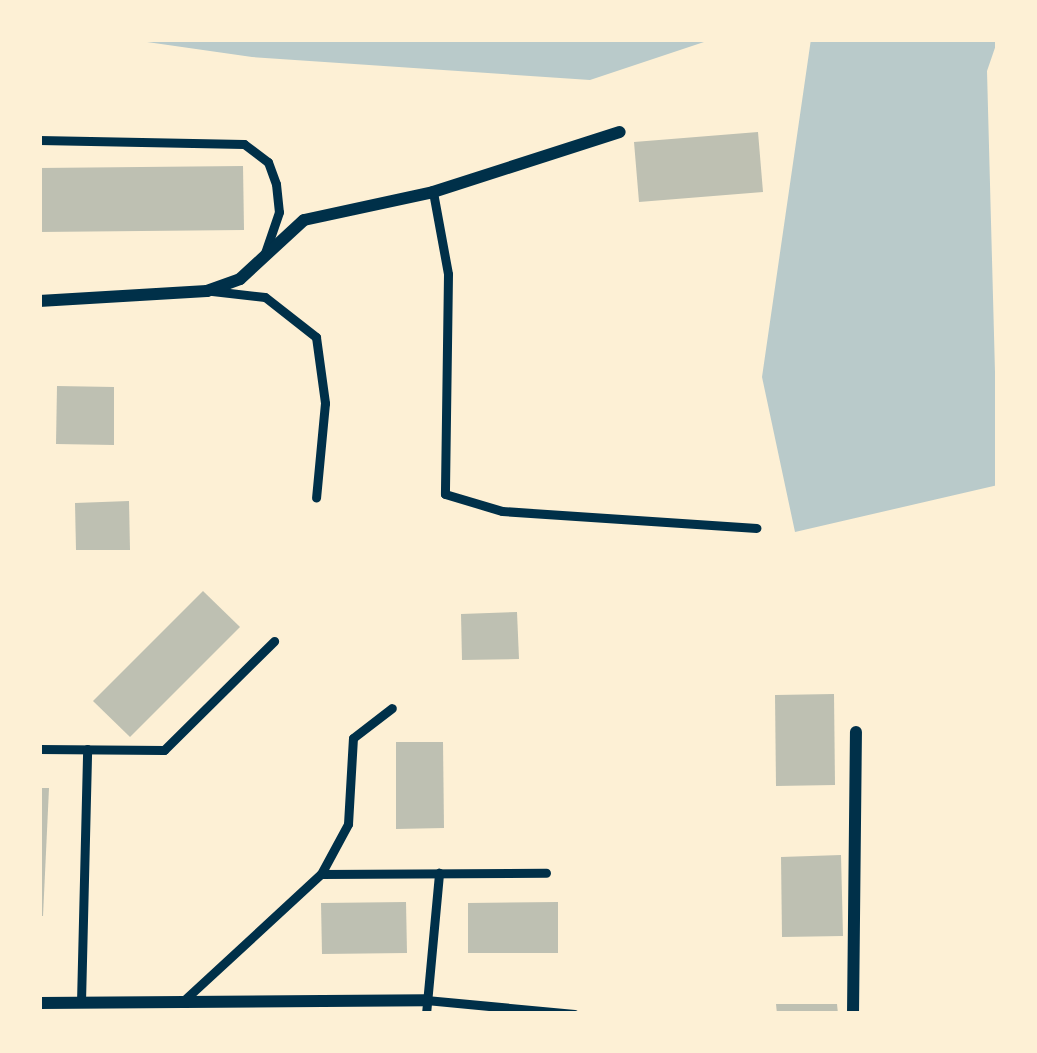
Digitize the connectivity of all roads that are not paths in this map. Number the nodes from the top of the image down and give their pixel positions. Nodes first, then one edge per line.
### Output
1 (620, 132) dead end
2 (39, 140) edge
3 (434, 192) junction
4 (262, 260) junction
5 (207, 291) junction
6 (39, 301) edge
7 (316, 498) dead end
8 (756, 528) dead end
9 (274, 641) dead end
10 (392, 708) dead end
11 (856, 732) dead end
12 (39, 749) edge
13 (87, 749) junction
14 (439, 873) junction
15 (546, 873) dead end
16 (321, 874) junction
17 (81, 1002) junction
18 (39, 1003) edge
19 (181, 1003) junction
20 (426, 1007) edge
21 (574, 1014) edge
22 (854, 1014) edge

1 - 3 street
2 - 4 lane
3 - 4 street
3 - 8 lane
4 - 5 street
5 - 6 street
5 - 7 lane
9 - 13 lane
10 - 16 lane
11 - 22 street
12 - 13 lane
13 - 17 lane
14 - 15 lane
14 - 16 lane
14 - 20 lane
16 - 19 lane
17 - 18 street
17 - 19 street
19 - 20 street
20 - 21 lane

